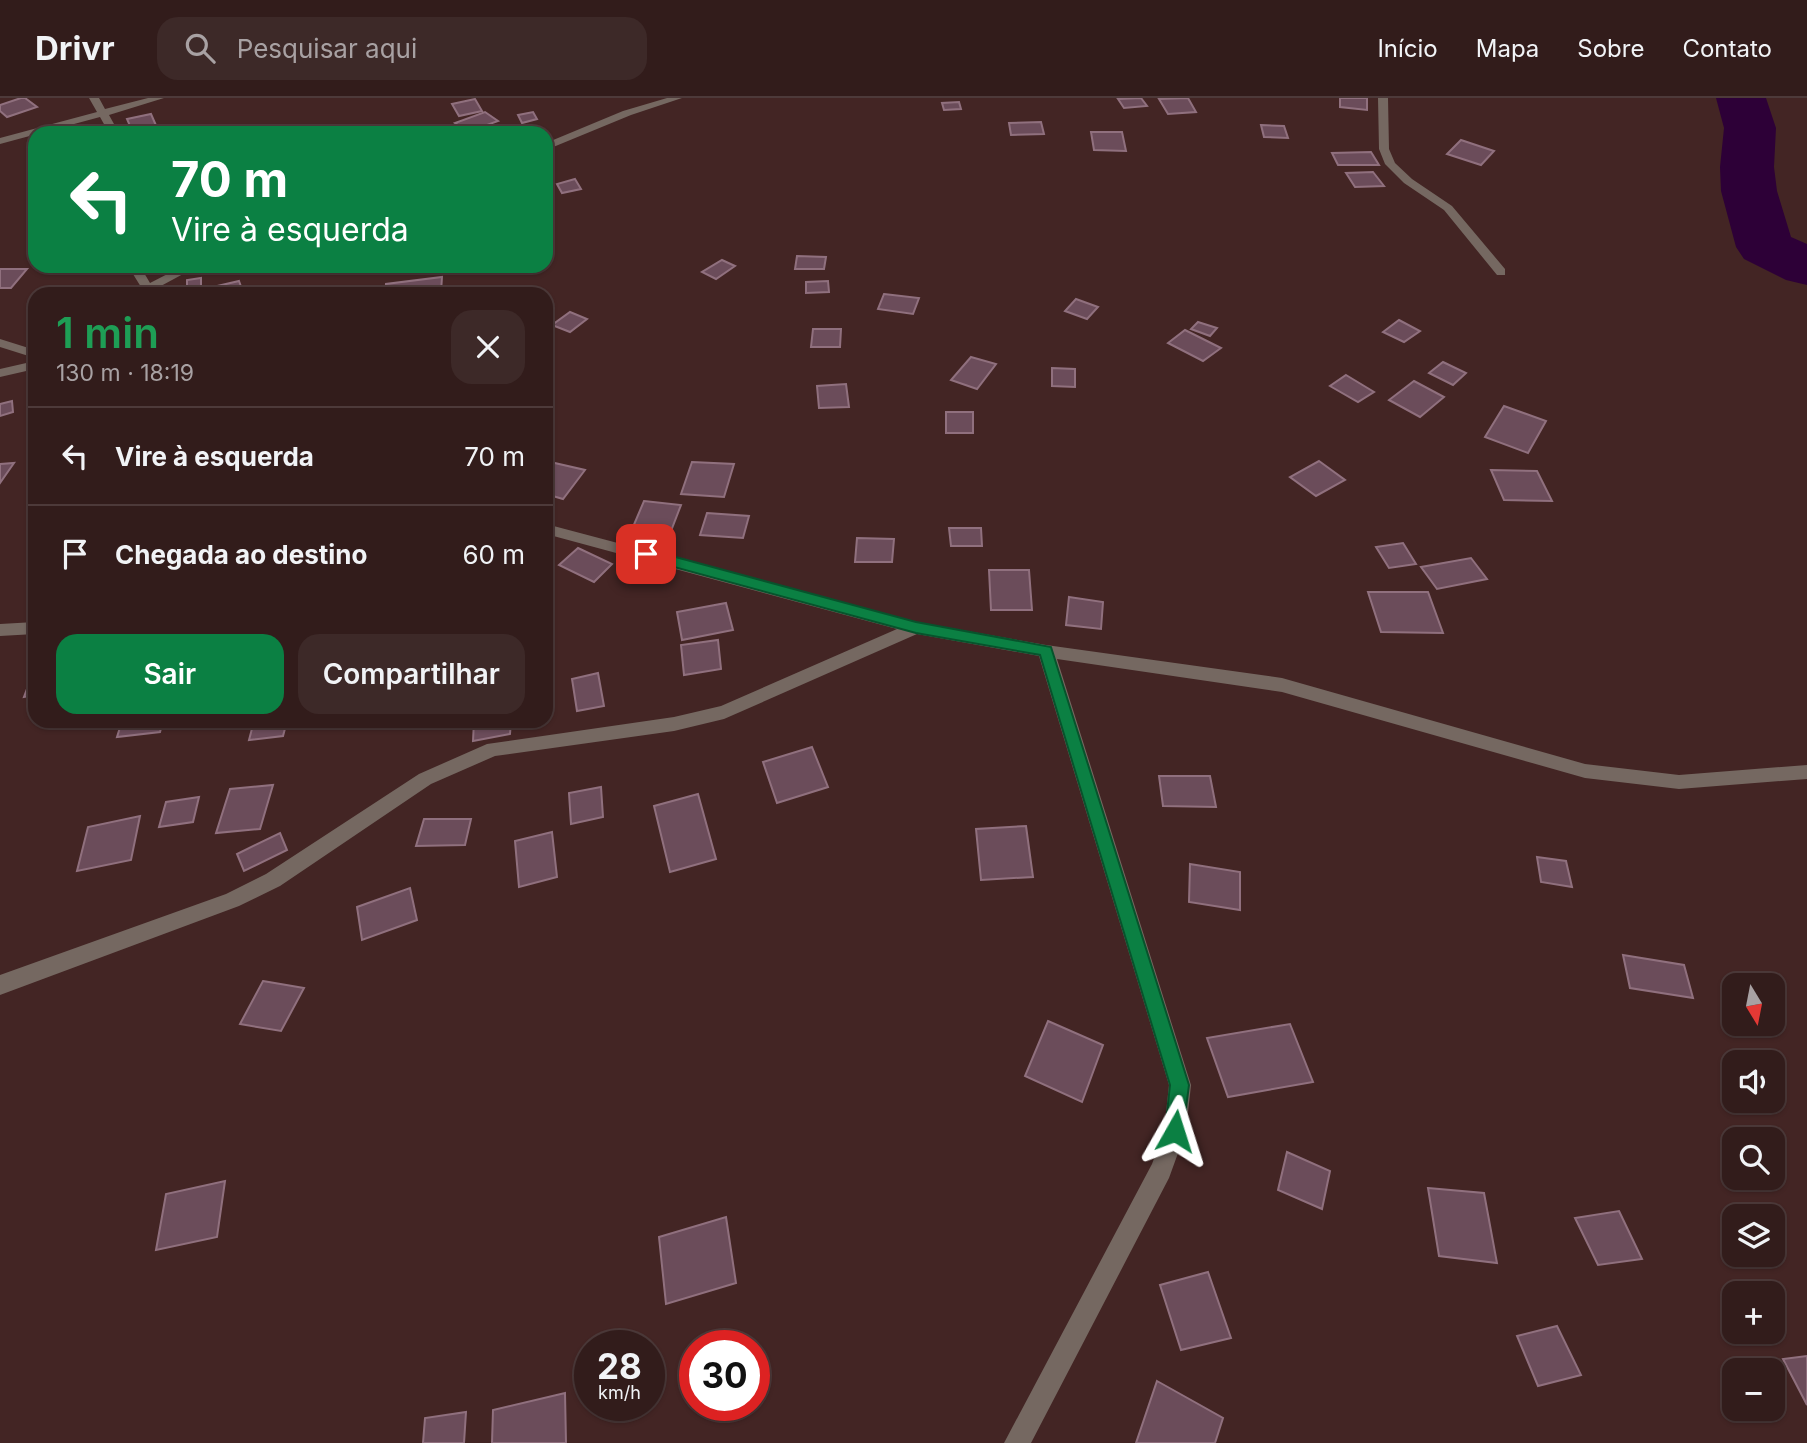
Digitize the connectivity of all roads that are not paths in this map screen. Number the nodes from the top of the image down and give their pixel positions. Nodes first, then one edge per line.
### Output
1 (94, 98) edge
2 (159, 98) edge
3 (677, 98) edge
4 (1382, 98) edge
5 (104, 113) junction
6 (56, 126) edge
7 (110, 126) edge
8 (28, 133) edge
9 (0, 141) edge
10 (553, 144) edge
11 (1501, 272) dead end
12 (178, 273) edge
13 (150, 287) edge
14 (0, 343) edge
15 (28, 352) edge
16 (28, 367) edge
17 (0, 373) edge
18 (553, 531) edge
19 (28, 628) edge
20 (916, 628) junction
21 (0, 630) edge
22 (1046, 651) junction
23 (1807, 772) edge
24 (0, 985) edge
25 (1017, 1443) edge

1 - 5 street
2 - 5 street
3 - 10 street
4 - 11 street
5 - 6 street
5 - 7 street
8 - 9 street
12 - 13 street
14 - 15 street
16 - 17 street
18 - 20 street
19 - 21 street
20 - 22 street
20 - 24 street
22 - 23 street
22 - 25 street

